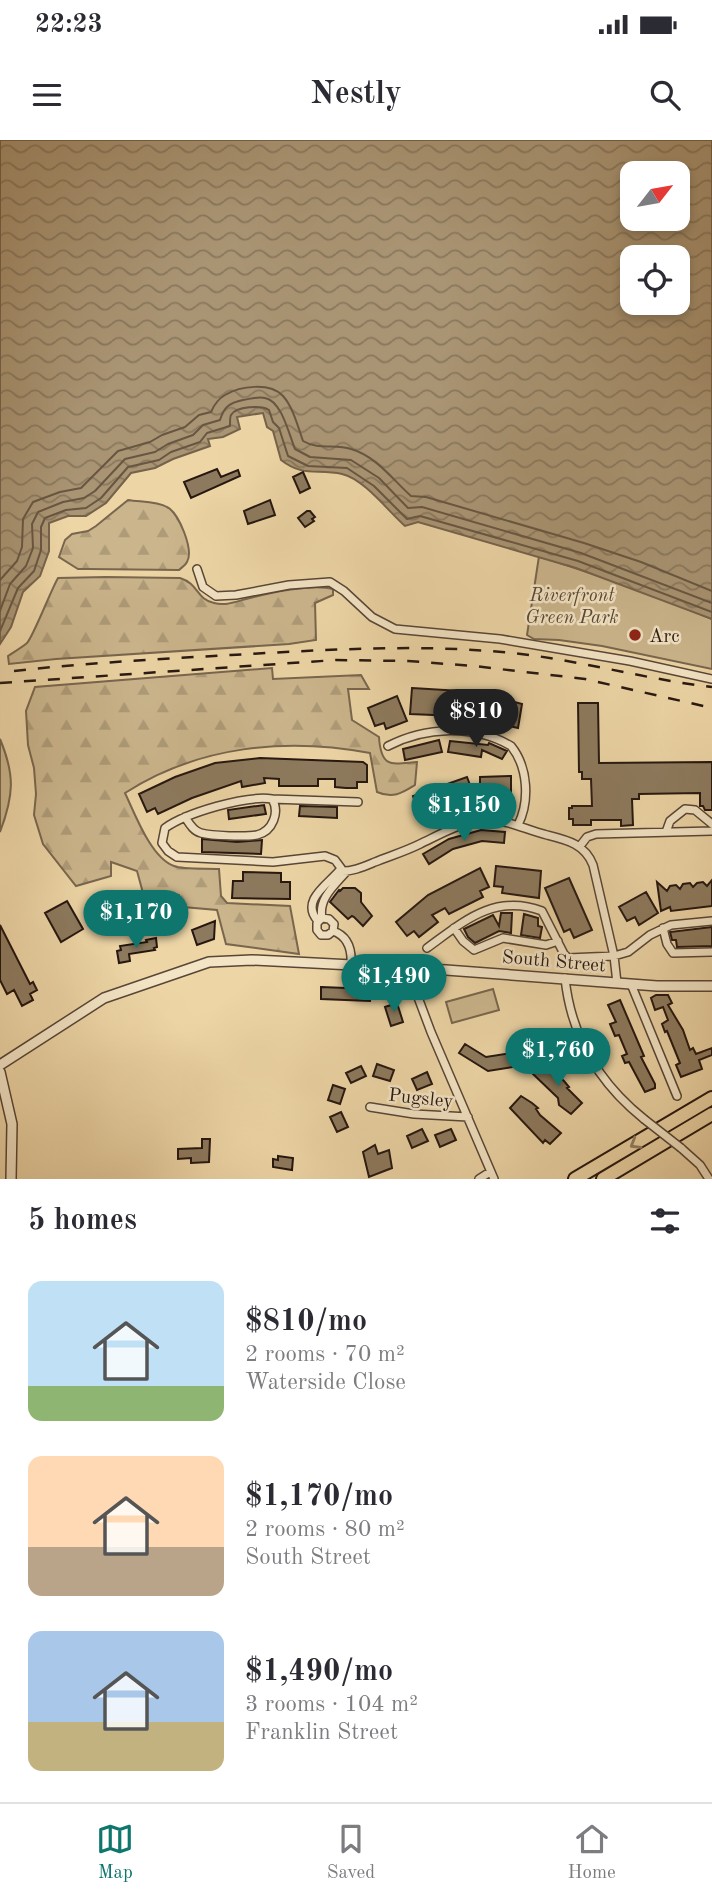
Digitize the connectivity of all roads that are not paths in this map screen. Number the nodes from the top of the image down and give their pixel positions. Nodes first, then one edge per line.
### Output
1 (197, 569) dead end
2 (712, 679) edge
3 (388, 746) dead end
4 (272, 799) junction
5 (358, 802) dead end
6 (185, 817) junction
7 (712, 824) edge
8 (518, 825) junction
9 (712, 831) edge
10 (666, 832) junction
11 (580, 846) junction
12 (342, 872) junction
13 (320, 920) junction
14 (712, 921) edge
15 (454, 928) junction
16 (663, 928) junction
17 (333, 931) junction
18 (558, 941) junction
19 (426, 948) dead end
20 (712, 952) edge
21 (614, 956) junction
22 (351, 965) junction
23 (407, 968) junction
24 (565, 978) junction
25 (617, 983) junction
26 (631, 984) junction
27 (712, 986) edge
28 (0, 1065) edge
29 (0, 1072) edge
30 (712, 1092) edge
31 (677, 1096) dead end
32 (712, 1098) edge
33 (370, 1107) dead end
34 (694, 1109) junction
35 (712, 1114) edge
36 (468, 1117) junction
37 (492, 1175) edge
38 (11, 1179) edge
39 (479, 1179) edge
40 (575, 1179) edge
41 (603, 1179) edge
42 (709, 1179) edge

1 - 2 street
3 - 8 street
4 - 5 street
4 - 6 street
4 - 6 street
6 - 12 street
7 - 10 street
8 - 11 street
8 - 12 street
9 - 10 street
10 - 11 street
11 - 21 street
12 - 13 street
13 - 17 street
13 - 17 street
14 - 16 street
15 - 18 street
15 - 18 street
15 - 19 street
16 - 20 street
16 - 21 street
17 - 22 street
18 - 21 street
21 - 25 street
22 - 23 street, South Street
22 - 28 street, South Street
23 - 24 street, South Street
23 - 36 street
24 - 25 street, South Street
24 - 42 street, bridge
25 - 26 street, South Street
26 - 27 street, South Street
26 - 31 street
29 - 38 street
30 - 34 highway
32 - 34 highway
33 - 36 street, Pugsley
34 -> 40 highway
35 - 41 highway
36 - 37 street
37 - 39 street

